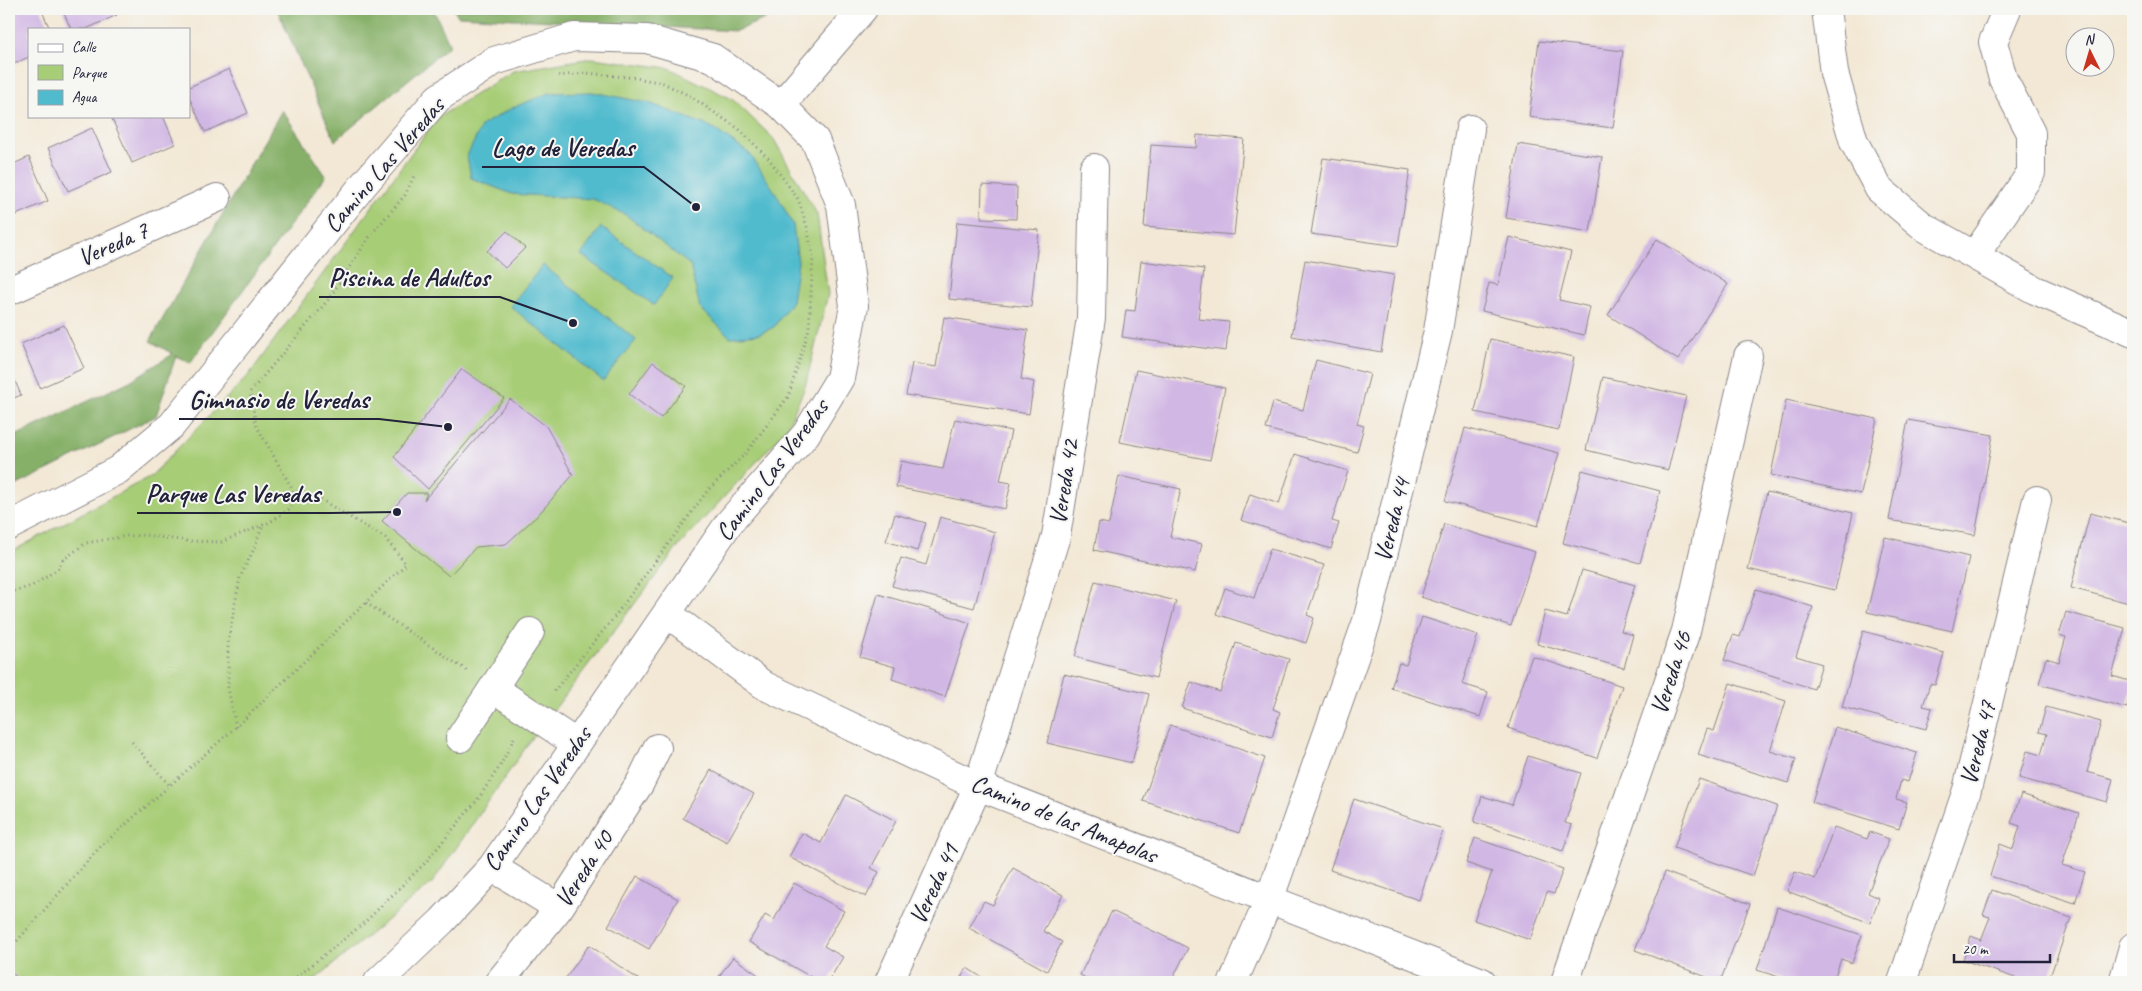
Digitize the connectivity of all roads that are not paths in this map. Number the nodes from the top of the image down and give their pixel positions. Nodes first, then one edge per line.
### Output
1 (863, 9) edge
2 (1826, 9) edge
3 (2007, 9) edge
4 (781, 104) junction
5 (1470, 129) dead end
6 (1094, 168) dead end
7 (216, 198) dead end
8 (1975, 255) junction
9 (9, 291) edge
10 (2133, 333) edge
11 (1748, 356) dead end
12 (2037, 500) dead end
13 (9, 526) edge
14 (668, 614) junction
15 (530, 632) dead end
16 (493, 688) junction
17 (460, 738) dead end
18 (577, 744) junction
19 (657, 748) dead end
20 (978, 786) junction
21 (492, 867) junction
22 (1270, 900) junction
23 (559, 908) junction
24 (2133, 947) edge
25 (1574, 980) edge
26 (378, 982) edge
27 (499, 982) edge
28 (889, 982) edge
29 (1233, 982) edge
30 (1482, 982) edge
31 (1902, 982) edge
32 (2123, 982) edge

1 - 4 street
2 - 8 street
3 - 8 street
4 - 13 street, Camino Las Veredas
4 - 14 street, Camino Las Veredas
5 - 22 street, Vereda 44
6 - 20 street, Vereda 42
7 - 9 street, Vereda 7
8 - 10 street
11 - 25 street, Vereda 46
12 - 31 street, Vereda 47
14 - 18 street, Camino Las Veredas
14 - 20 street, Camino de las Amapolas
15 - 16 street
16 - 17 street
16 - 18 street
18 - 21 street, Camino Las Veredas
19 - 23 street, Vereda 40
20 - 22 street, Camino de las Amapolas
20 - 28 street, Vereda 41
21 - 23 street
21 - 26 street, Camino Las Veredas
22 - 29 street, Vereda 44
22 - 30 street, Camino de las Amapolas
23 - 27 street, Vereda 40
24 - 32 street

